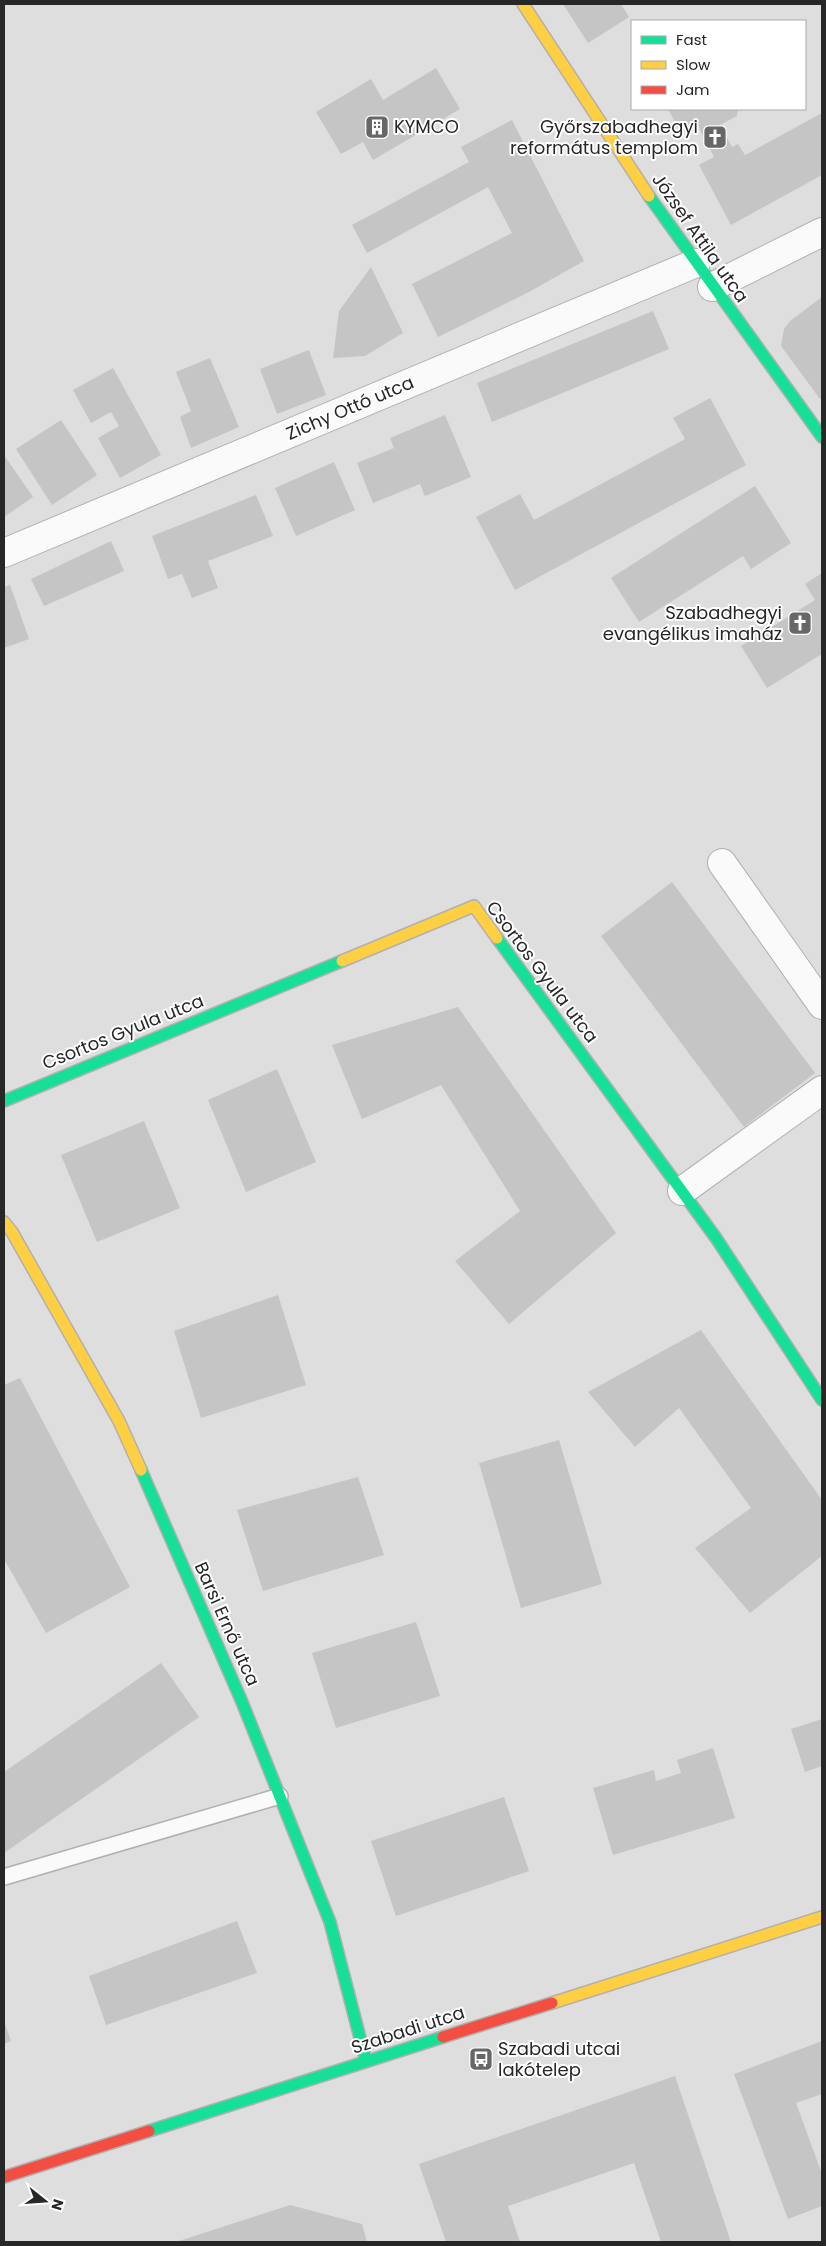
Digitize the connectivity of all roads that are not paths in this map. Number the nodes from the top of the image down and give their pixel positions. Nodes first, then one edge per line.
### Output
1 (523, 4) edge
2 (822, 232) edge
3 (696, 263) junction
4 (712, 288) junction
5 (822, 437) edge
6 (4, 552) edge
7 (722, 863) dead end
8 (822, 1005) edge
9 (822, 1090) edge
10 (4, 1101) edge
11 (682, 1191) junction
12 (4, 1222) edge
13 (822, 1400) edge
14 (280, 1796) junction
15 (4, 1877) edge
16 (822, 1917) edge
17 (366, 2061) junction
18 (4, 2177) edge

1 - 3 street, József Attila utca
2 - 4 street
3 - 4 street, József Attila utca
3 - 6 street, Zichy Ottó utca
4 - 5 street, József Attila utca
7 - 8 street
9 - 11 street
10 - 11 street, Csortos Gyula utca
11 - 13 street, Csortos Gyula utca
12 - 14 street, Barsi Ernő utca
14 - 15 lane
14 - 17 street, Barsi Ernő utca
16 - 17 street, Szabadi utca
17 - 18 street, Szabadi utca

